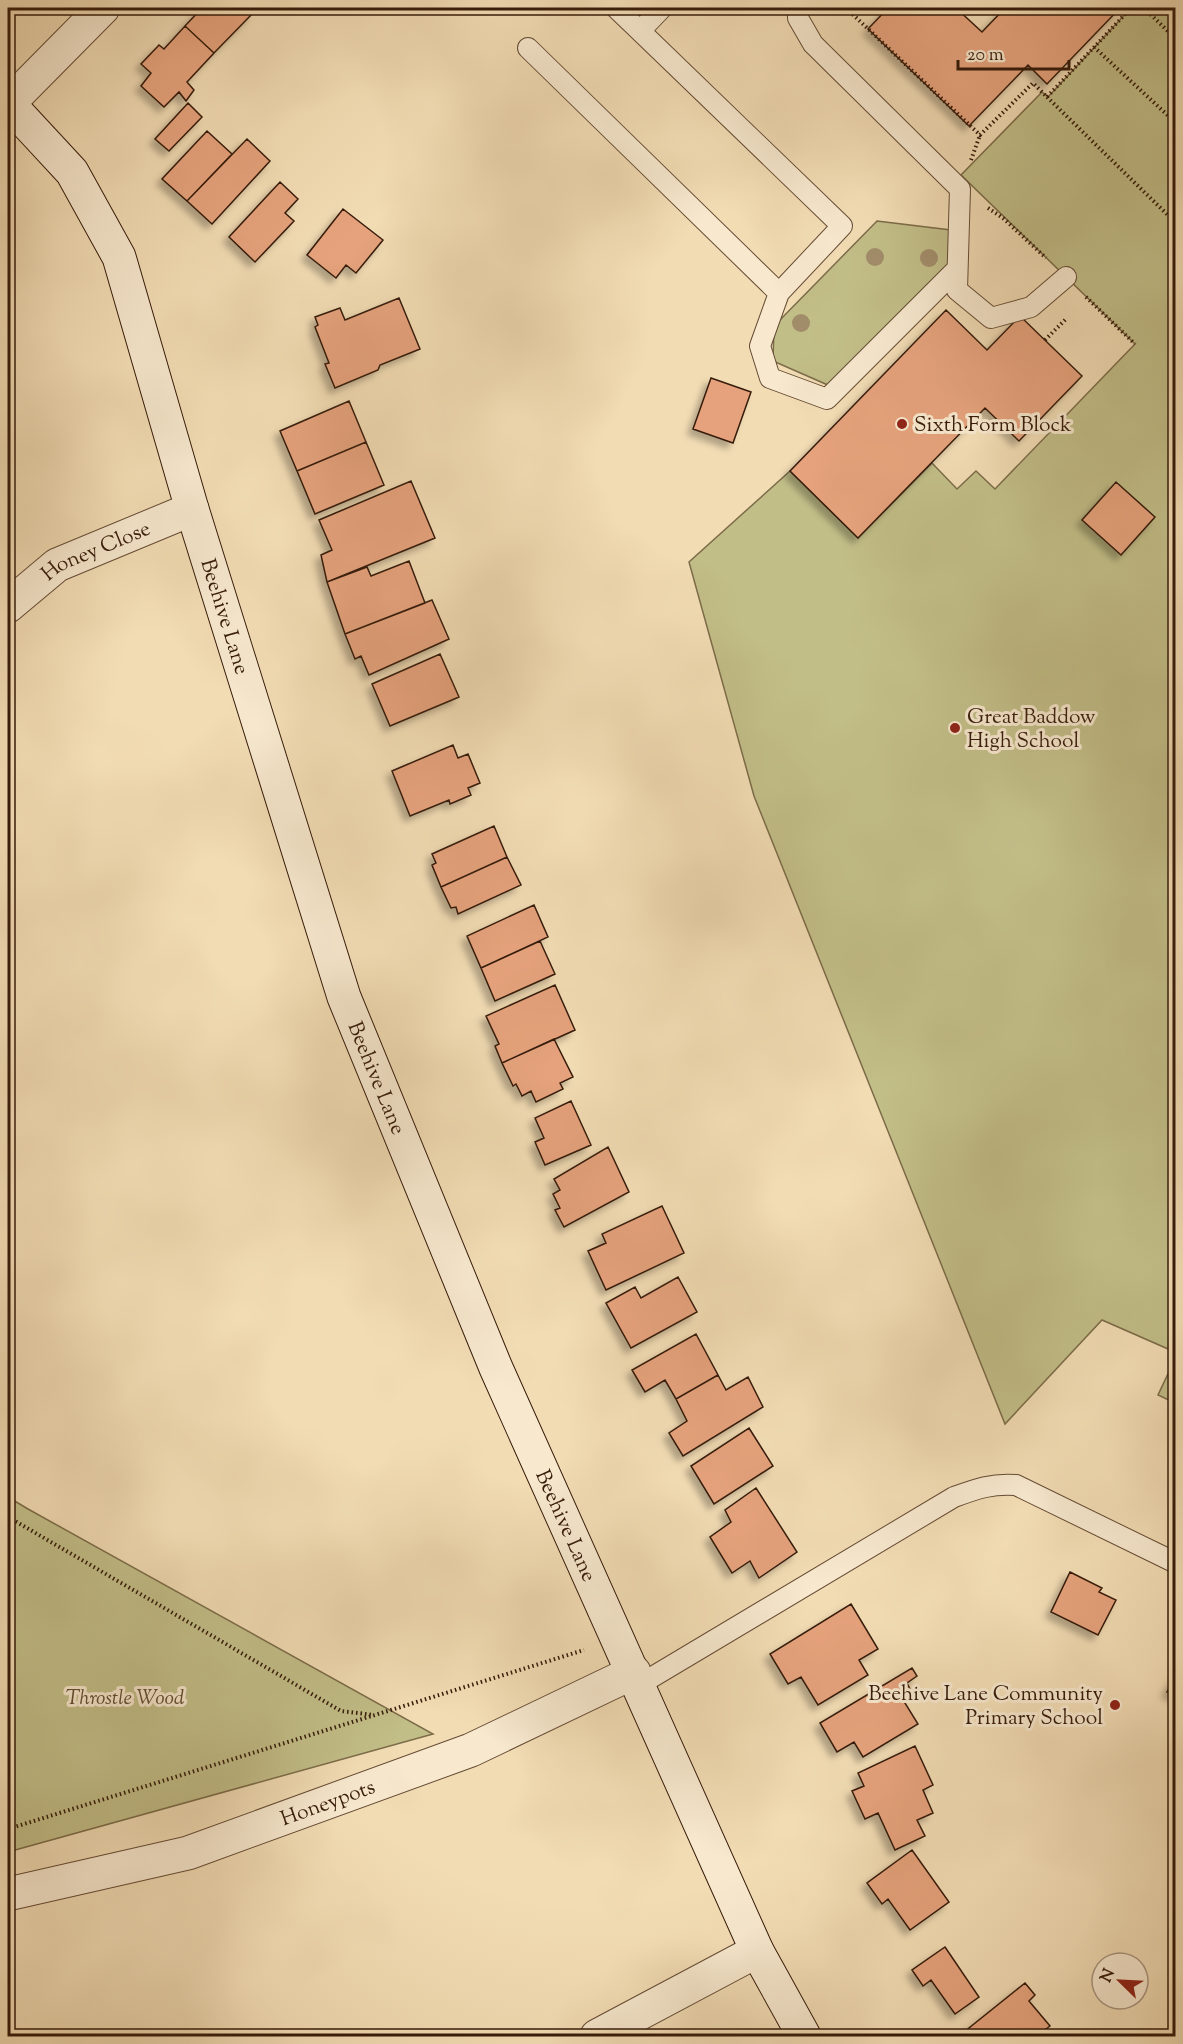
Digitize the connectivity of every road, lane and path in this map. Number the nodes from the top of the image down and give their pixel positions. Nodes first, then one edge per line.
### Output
1 (103, 8) edge
2 (616, 8) edge
3 (662, 8) edge
4 (798, 8) edge
5 (846, 8) edge
6 (1131, 8) edge
7 (1144, 8) edge
8 (640, 31) junction
9 (1175, 38) edge
10 (1094, 47) junction
11 (528, 48) dead end
12 (1047, 97) junction
13 (8, 104) edge
14 (1176, 123) edge
15 (1176, 222) edge
16 (957, 269) junction
17 (1065, 277) dead end
18 (779, 293) junction
19 (192, 509) junction
20 (8, 606) edge
21 (8, 1516) edge
22 (1176, 1563) edge
23 (619, 1639) junction
24 (636, 1679) junction
25 (375, 1715) junction
26 (8, 1829) edge
27 (8, 1894) edge
28 (757, 1952) junction
29 (597, 2037) edge
30 (804, 2037) edge

1 - 13 main road
2 - 8 lane
3 - 8 lane
4 - 16 lane
5 - 12 path
6 - 10 path
7 - 9 path
8 - 18 lane
10 - 12 path
10 - 14 path
11 - 18 lane
12 - 15 path
13 - 19 main road, Beehive Lane
16 - 17 lane
16 - 18 lane
19 - 20 main road, Honey Close
19 - 23 main road, Beehive Lane
21 - 25 path
22 - 24 lane
23 - 24 main road, Beehive Lane
23 - 25 path
24 - 27 main road, Honeypots
24 - 28 main road, Beehive Lane
25 - 26 path
28 - 29 main road
28 - 30 main road, Beehive Lane

